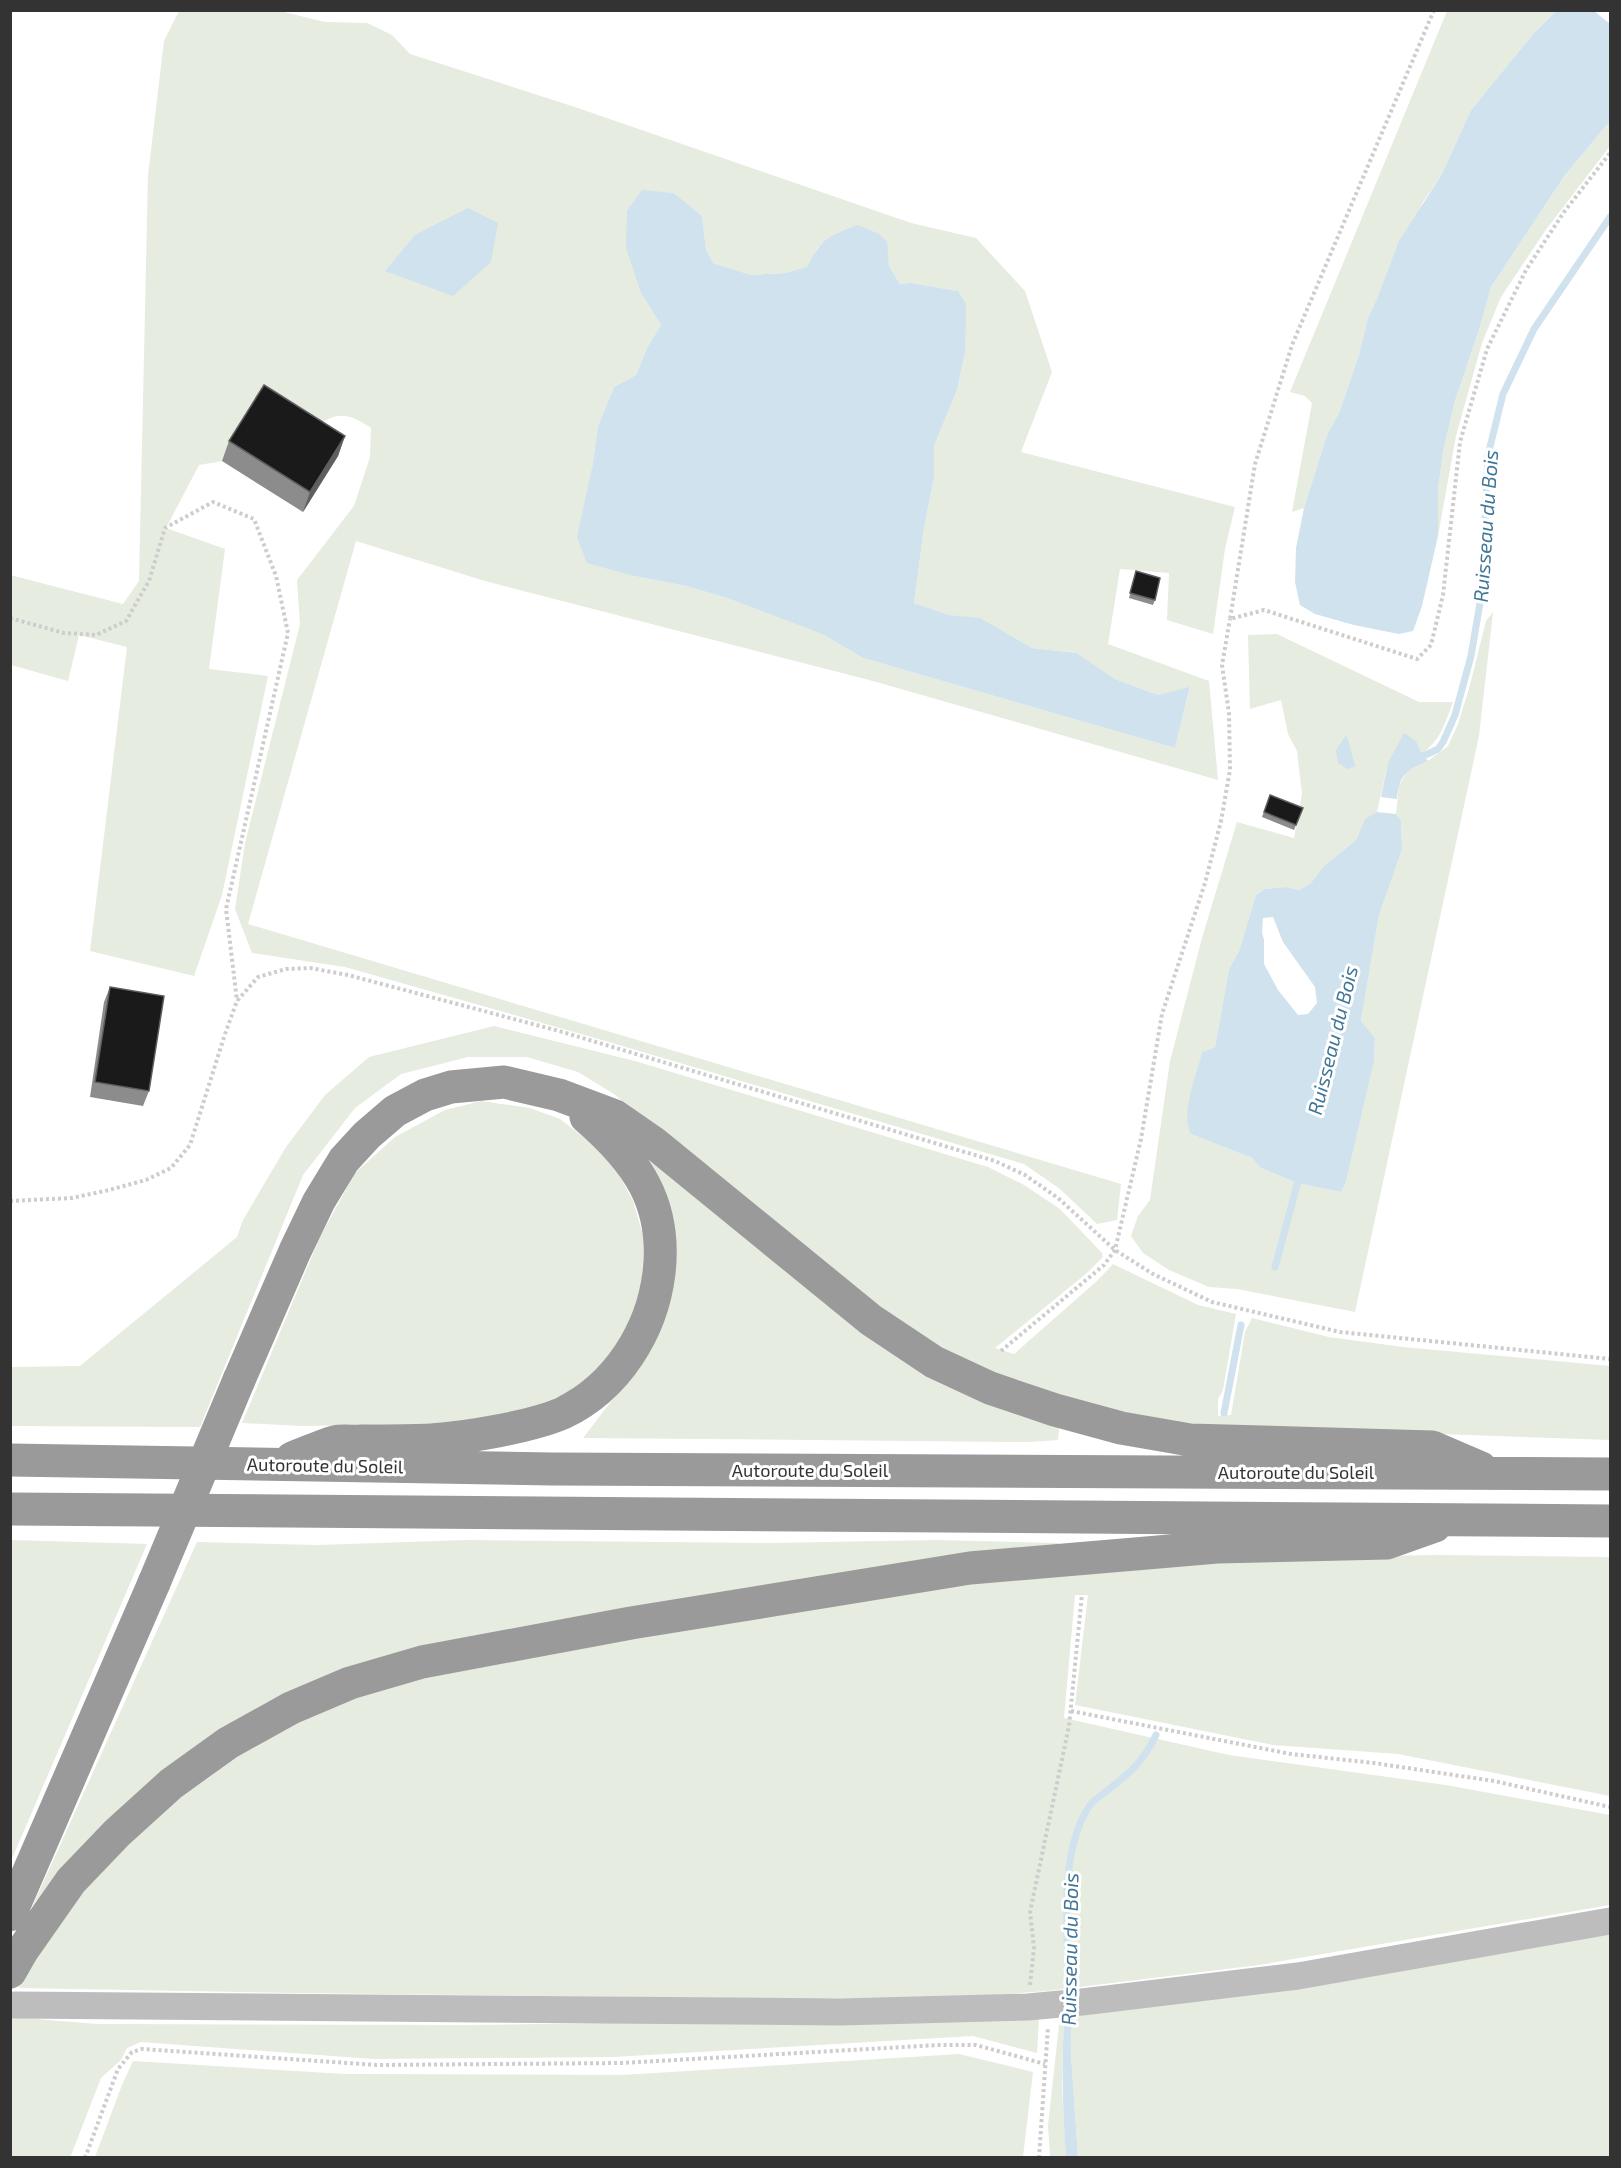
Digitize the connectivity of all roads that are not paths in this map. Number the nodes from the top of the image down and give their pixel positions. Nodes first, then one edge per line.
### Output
1 (559, 1095) junction
2 (10, 1460) edge
3 (276, 1464) junction
4 (1494, 1473) junction
5 (1611, 1474) edge
6 (10, 1509) edge
7 (1455, 1519) junction
8 (1611, 1521) edge
9 (10, 1915) edge
10 (1611, 1921) edge
11 (10, 1972) edge
12 (15, 2004) dead end

1 - 3 highway
1 - 4 highway
1 - 9 highway, bridge
2 - 3 highway, Autoroute du Soleil
3 - 4 highway, Autoroute du Soleil
4 - 5 highway, Autoroute du Soleil
6 - 7 highway
7 - 8 highway
7 - 11 highway
10 - 12 street

